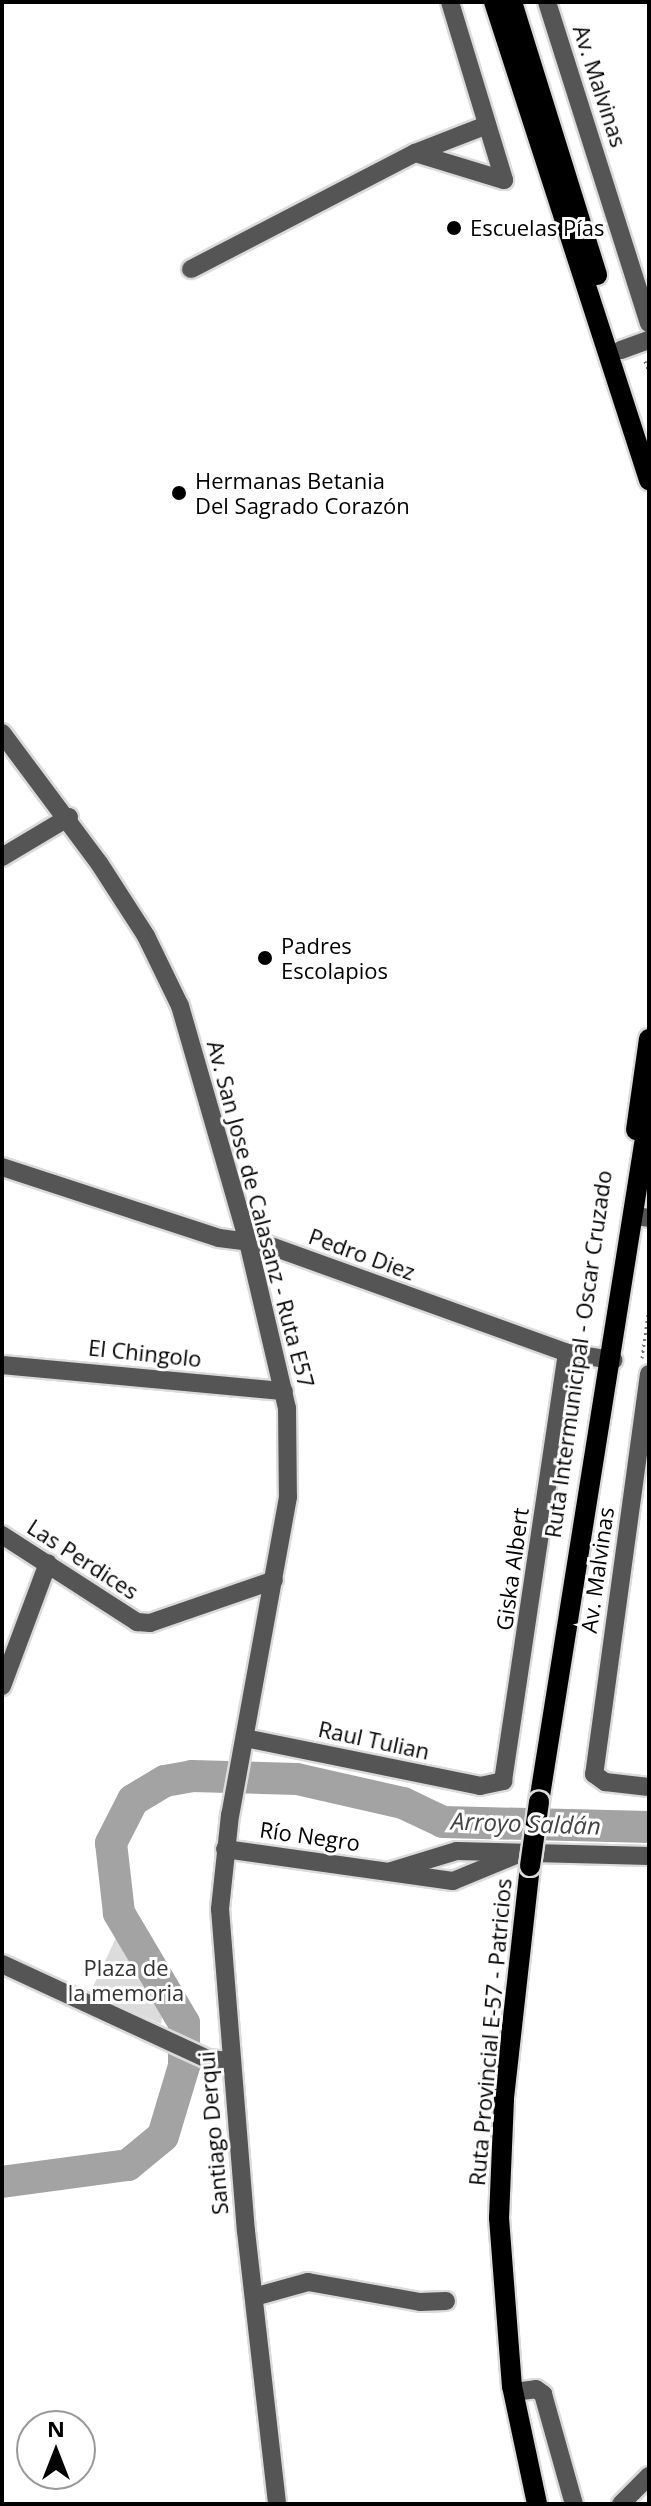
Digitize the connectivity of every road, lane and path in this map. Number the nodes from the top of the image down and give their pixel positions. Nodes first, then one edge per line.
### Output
1 (450, 2) edge
2 (494, 2) edge
3 (512, 2) edge
4 (547, 2) edge
5 (487, 125) junction
6 (415, 153) junction
7 (191, 269) dead end
8 (649, 323) edge
9 (649, 340) edge
10 (621, 350) junction
11 (649, 443) edge
12 (649, 480) edge
13 (2, 733) edge
14 (69, 817) junction
15 (2, 857) edge
16 (649, 1039) edge
17 (649, 1113) edge
18 (2, 1167) edge
19 (642, 1217) edge
20 (248, 1242) junction
21 (649, 1307) edge
22 (567, 1353) junction
23 (607, 1360) junction
24 (2, 1365) edge
25 (646, 1379) edge
26 (284, 1391) junction
27 (2, 1535) edge
28 (48, 1563) junction
29 (274, 1580) junction
30 (2, 1686) edge
31 (245, 1738) junction
32 (240, 1758) joint
33 (494, 1785) joint
34 (649, 1787) edge
35 (539, 1802) joint
36 (225, 1849) junction
37 (649, 1856) edge
38 (525, 1860) junction
39 (388, 1872) junction
40 (2, 1964) edge
41 (230, 2061) junction
42 (254, 2297) junction
43 (446, 2301) dead end
44 (513, 2392) junction
45 (649, 2476) edge
46 (277, 2504) edge
47 (537, 2504) edge
48 (574, 2504) edge
49 (621, 2504) edge

1 - 5 street
2 - 12 main road
3 - 10 main road
4 - 8 street, Av. Malvinas
5 - 6 street
5 - 6 street
6 - 7 street
9 - 10 street
10 - 11 main road
13 - 14 street, Av. San Jose de Calasanz - Ruta E57
14 - 15 street
14 - 20 street, Av. San Jose de Calasanz - Ruta E57
16 - 23 main road, Ruta Intermunicipal - Oscar Cruzado
17 - 19 main road, Ruta Intermunicipal - Oscar Cruzado
18 - 20 street, Pedro Diez
19 - 23 main road, Ruta Intermunicipal - Oscar Cruzado
20 - 22 street, Pedro Diez
20 - 26 street, Av. San Jose de Calasanz - Ruta E57
21 - 25 path
22 - 23 street, Pedro Diez
22 - 33 street, Giska Albert
23 - 35 main road, Ruta Intermunicipal - Oscar Cruzado
24 - 26 street, El Chingolo
25 - 34 street, Av. Malvinas
26 - 29 street, Av. San Jose de Calasanz - Ruta E57
27 - 28 street, Las Perdices
28 - 29 street, Las Perdices
28 - 30 street
29 - 31 street, Av. San Jose de Calasanz - Ruta E57
31 - 32 street, Av. San Jose de Calasanz - Ruta E57
31 - 33 street, Raul Tulian
32 - 36 street, Santiago Derqui
35 - 38 main road, Ruta Provincial E-57 - Patricios, bridge
36 - 39 street, Río Negro
36 - 41 street, Santiago Derqui
37 - 38 street, Río Negro
38 - 39 street, Río Negro
38 - 39 street, Río Negro
38 - 44 main road, Ruta Provincial E-57 - Patricios
40 - 41 street
41 - 42 street, Santiago Derqui
42 - 43 street
42 - 46 street, Santiago Derqui
44 - 47 main road, Ruta Provincial E-57 - Patricios
44 - 48 street
45 - 49 street

